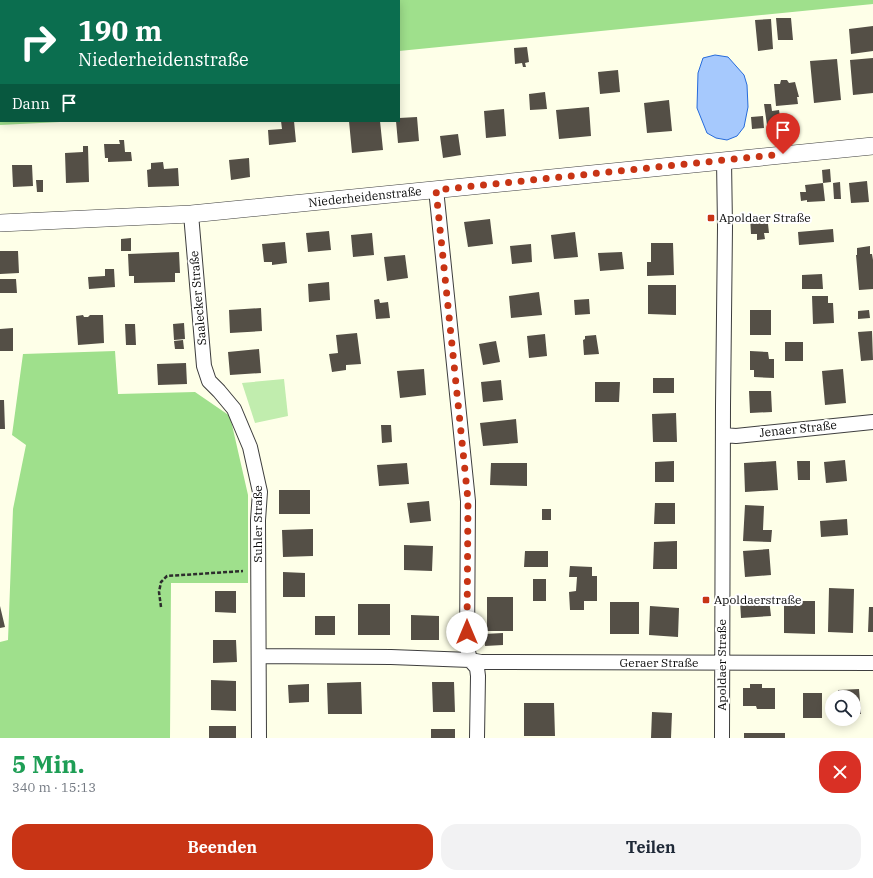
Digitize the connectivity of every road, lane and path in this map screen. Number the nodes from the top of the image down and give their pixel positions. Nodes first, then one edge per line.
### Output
1 (873, 146) edge
2 (724, 160) junction
3 (436, 190) junction
4 (192, 214) junction
5 (0, 223) edge
6 (209, 381) joint
7 (873, 422) edge
8 (723, 435) junction
9 (258, 570) junction
10 (161, 607) dead end
11 (259, 656) junction
12 (470, 660) junction
13 (722, 663) junction
14 (873, 663) edge
15 (259, 738) edge
16 (478, 738) edge
17 (722, 738) edge

1 - 2 street, Niederheidenstraße
2 - 3 street, Niederheidenstraße
2 - 8 street, Apoldaer Straße
3 - 4 street, Niederheidenstraße
3 - 12 street
4 - 5 street, Niederheidenstraße
4 - 6 street, Saalecker Straße
6 - 9 street, Suhler Straße
7 - 8 street, Jenaer Straße
8 - 13 street, Apoldaer Straße
9 - 10 path
9 - 11 street, Suhler Straße
11 - 12 street
11 - 15 street, Suhler Straße
12 - 13 street, Geraer Straße
12 - 16 street
13 - 14 street, Geraer Straße
13 - 17 street, Apoldaer Straße

